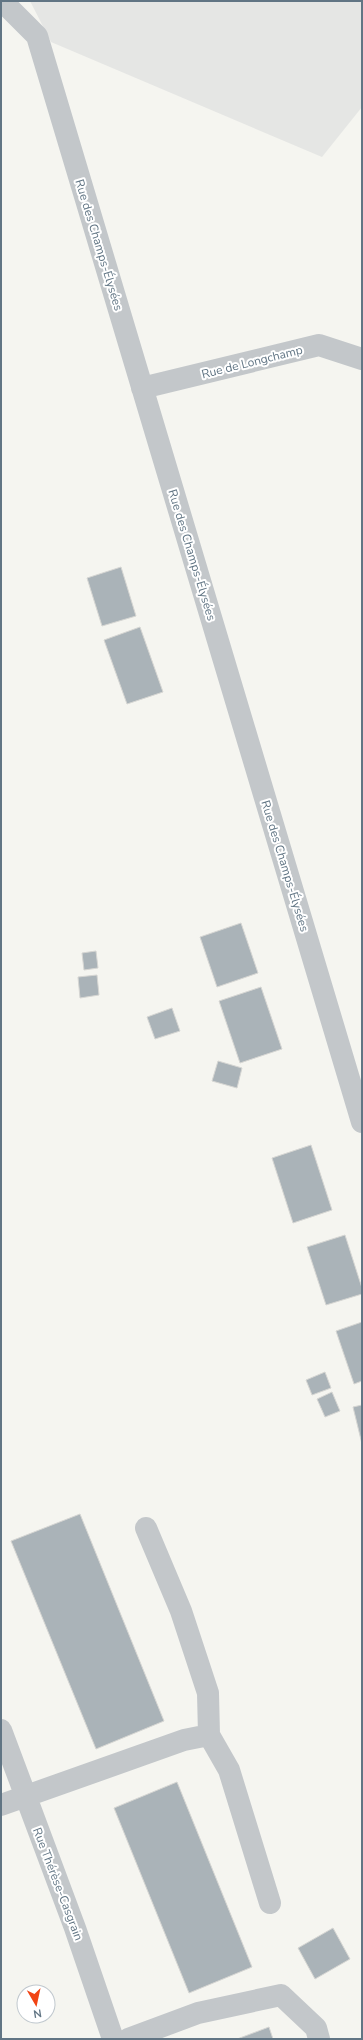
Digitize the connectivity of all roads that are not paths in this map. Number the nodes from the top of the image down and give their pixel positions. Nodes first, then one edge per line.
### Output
1 (2, 1) edge
2 (362, 359) edge
3 (142, 388) junction
4 (362, 1122) edge
5 (146, 1528) dead end
6 (1, 1730) edge
7 (209, 1735) junction
8 (25, 1796) junction
9 (1, 1805) edge
10 (270, 1903) dead end
11 (113, 2039) edge
12 (128, 2039) edge
13 (319, 2039) edge

1 - 3 street, Rue des Champs-Élysées
2 - 3 street, Rue de Longchamp
3 - 4 street, Rue des Champs-Élysées
5 - 7 street
6 - 8 street, Rue Thérèse-Casgrain
7 - 8 street
7 - 10 street
8 - 9 street
8 - 11 street, Rue Thérèse-Casgrain
12 - 13 street

